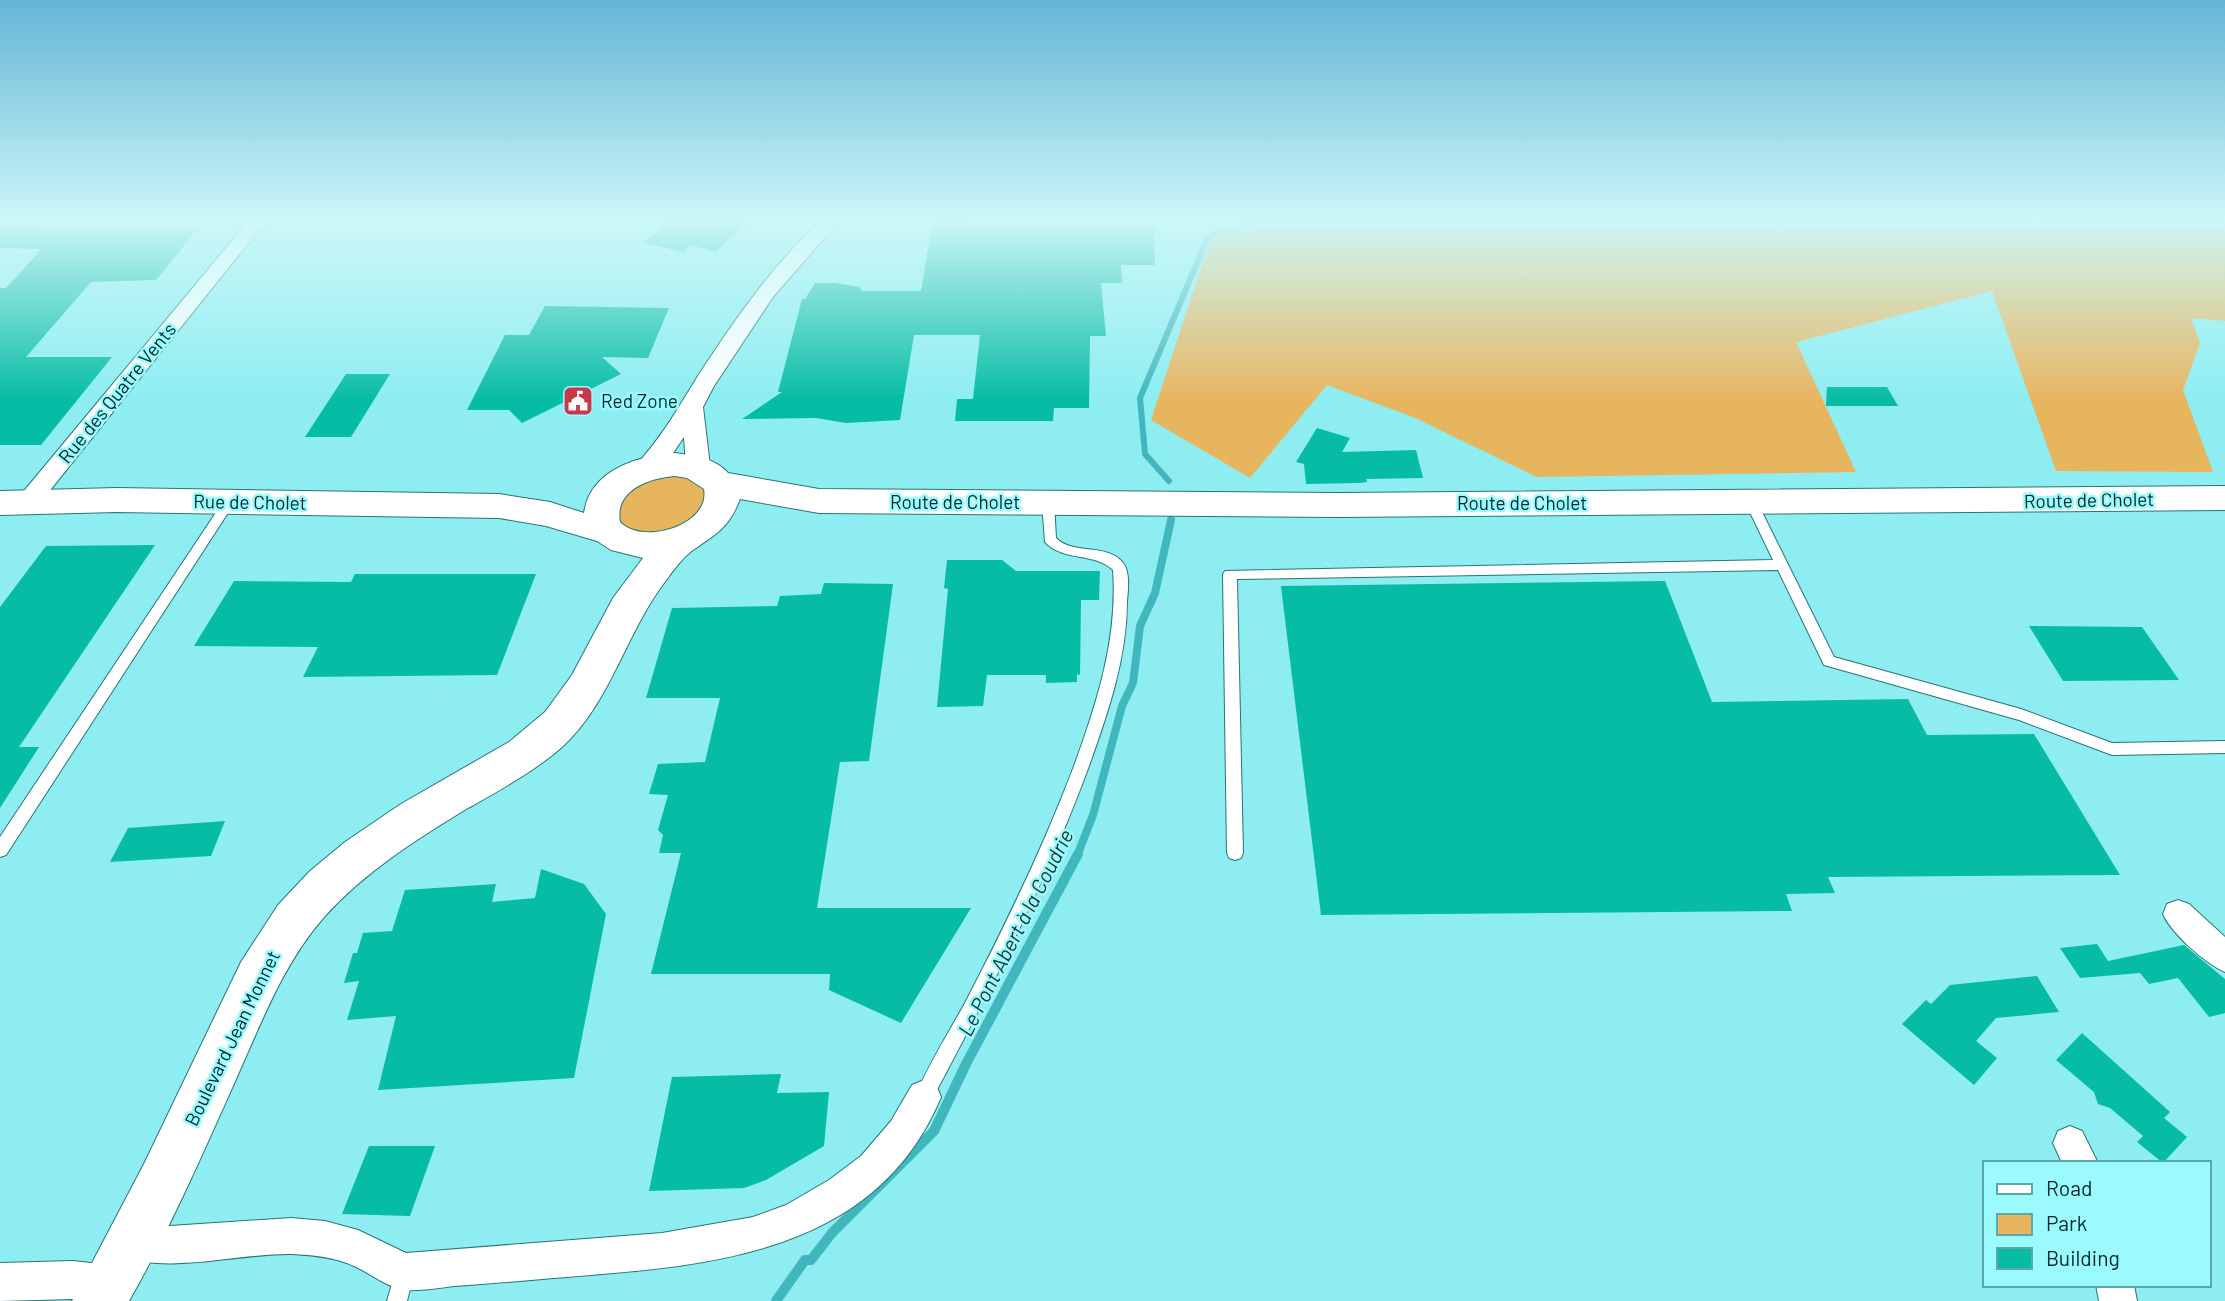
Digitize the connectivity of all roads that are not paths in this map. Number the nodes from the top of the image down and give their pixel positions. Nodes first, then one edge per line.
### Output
1 (206, 280) edge
2 (778, 280) edge
3 (692, 407) junction
4 (648, 467) junction
5 (708, 475) junction
6 (615, 485) junction
7 (2225, 498) edge
8 (819, 501) junction
9 (229, 502) junction
10 (1048, 502) junction
11 (1751, 502) junction
12 (14, 503) edge
13 (499, 506) junction
14 (696, 530) junction
15 (615, 536) junction
16 (1782, 565) junction
17 (621, 618) junction
18 (2225, 747) edge
19 (0, 850) edge
20 (1236, 853) dead end
21 (2178, 914) dead end
22 (2225, 957) edge
23 (924, 1097) joint
24 (132, 1242) junction
25 (0, 1282) edge
26 (401, 1287) edge
27 (104, 1292) edge

1 - 12 street, Rue des Quatre Vents
2 - 3 street
3 - 4 street
3 - 5 street
4 - 5 main road
4 - 6 main road
5 - 8 main road, Route de Cholet
5 - 14 main road
6 - 13 main road, Rue de Cholet
6 - 15 main road
7 - 11 main road, Route de Cholet
8 - 10 main road, Route de Cholet
8 - 14 main road, Route de Cholet
9 - 12 main road, Rue de Cholet
9 - 13 main road, Rue de Cholet
9 - 19 lane
10 - 11 main road, Route de Cholet
10 - 23 lane
11 - 16 lane
13 - 15 main road, Rue de Cholet
14 - 15 main road
14 - 17 main road
15 - 17 main road
16 - 18 lane
16 - 20 lane
17 - 24 main road, Boulevard Jean Monnet
21 - 22 street
23 - 26 street
24 - 26 street
24 - 27 main road, Boulevard Jean Monnet
25 - 27 street

